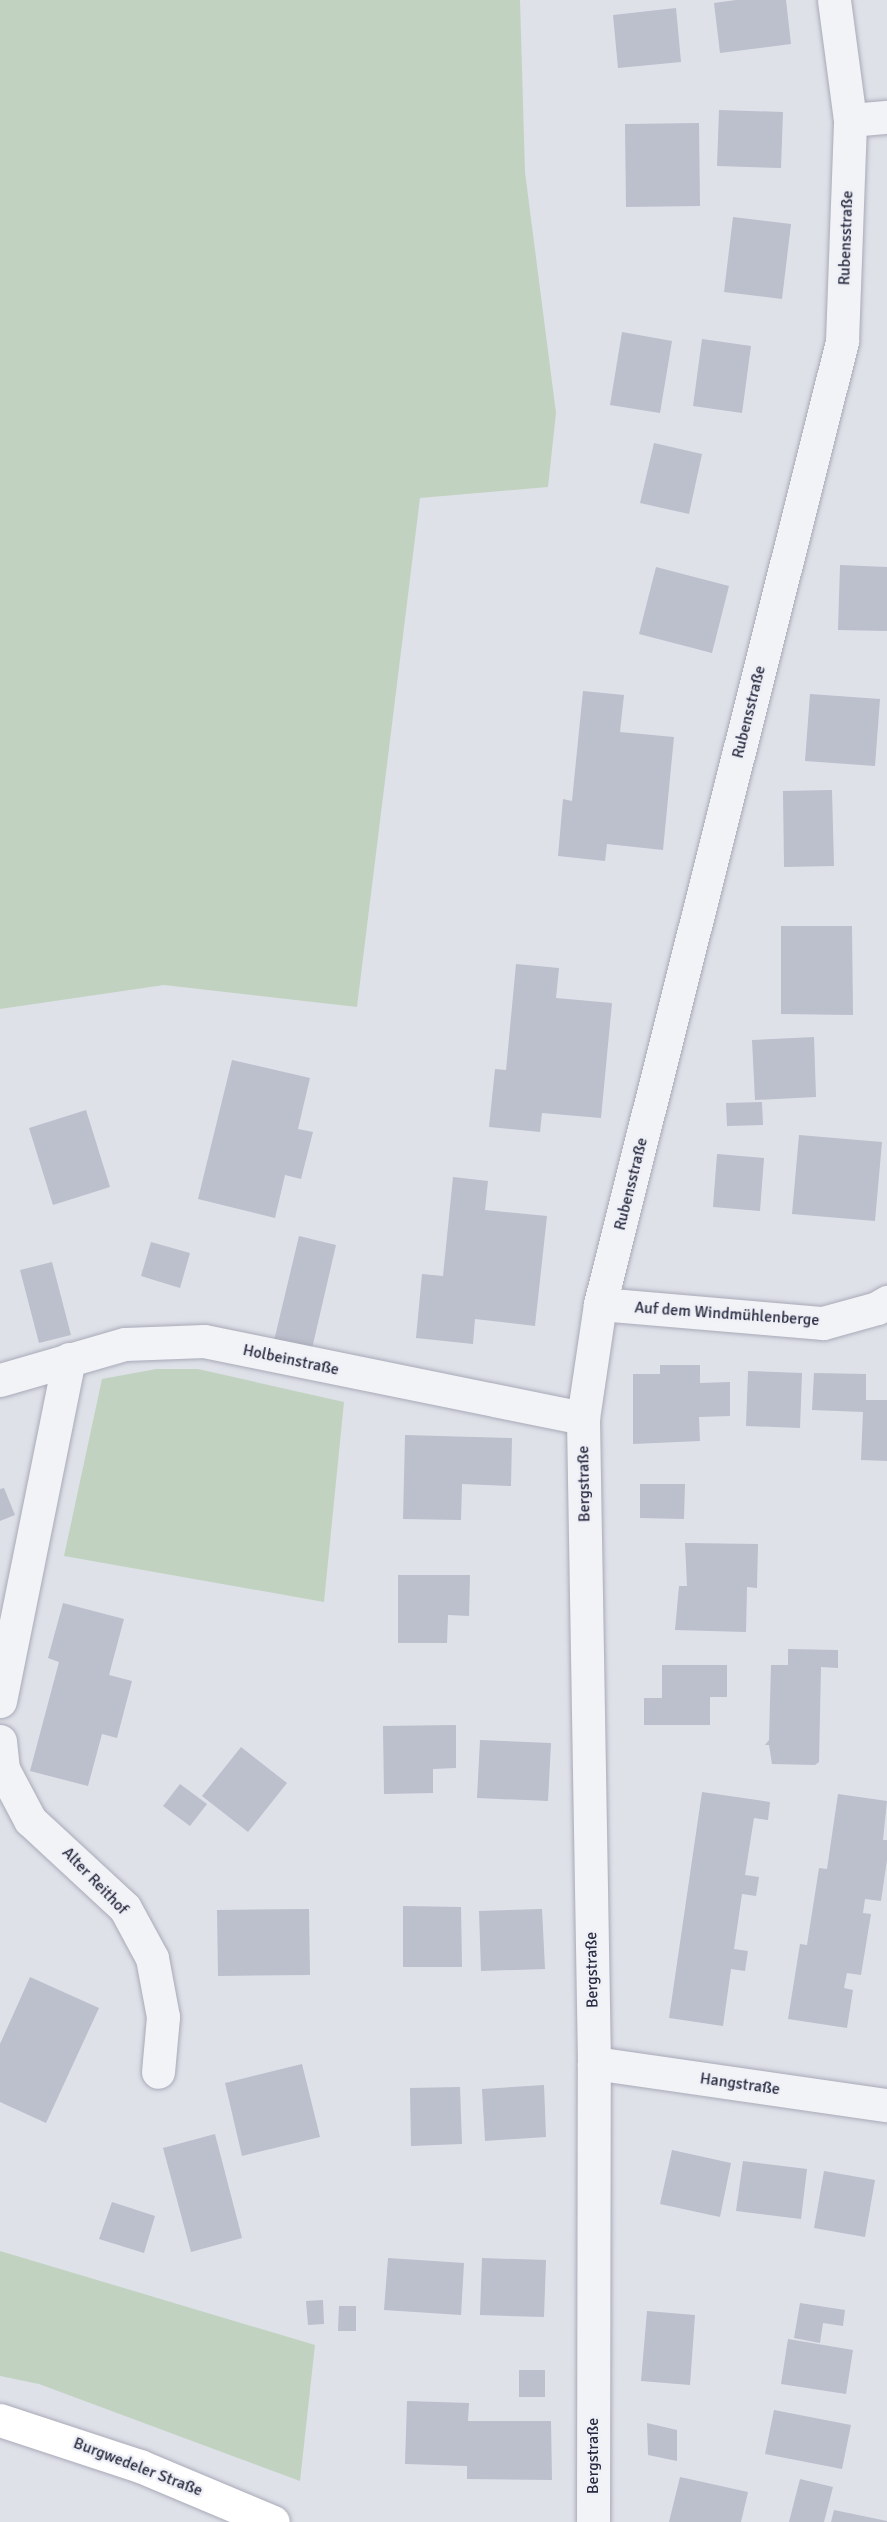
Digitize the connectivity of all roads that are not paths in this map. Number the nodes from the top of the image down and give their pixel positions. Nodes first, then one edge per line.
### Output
1 (834, 0) edge
2 (887, 117) edge
3 (850, 120) junction
4 (887, 1302) edge
5 (600, 1304) junction
6 (69, 1359) junction
7 (0, 1380) edge
8 (583, 1418) junction
9 (0, 1701) edge
10 (0, 1741) edge
11 (594, 2063) junction
12 (158, 2072) dead end
13 (887, 2105) edge
14 (0, 2420) edge
15 (273, 2522) edge
16 (593, 2522) edge

1 - 3 street, Rubensstraße
2 - 3 street
3 - 5 street, Rubensstraße
4 - 5 street, Auf dem Windmühlenberge
5 - 8 street, Rubensstraße
6 - 7 street, Holbeinstraße
6 - 8 street, Holbeinstraße
6 - 9 street
8 - 11 street, Bergstraße
10 - 12 street, Alter Reithof
11 - 13 street, Hangstraße
11 - 16 street, Bergstraße
14 - 15 main road, Burgwedeler Straße

